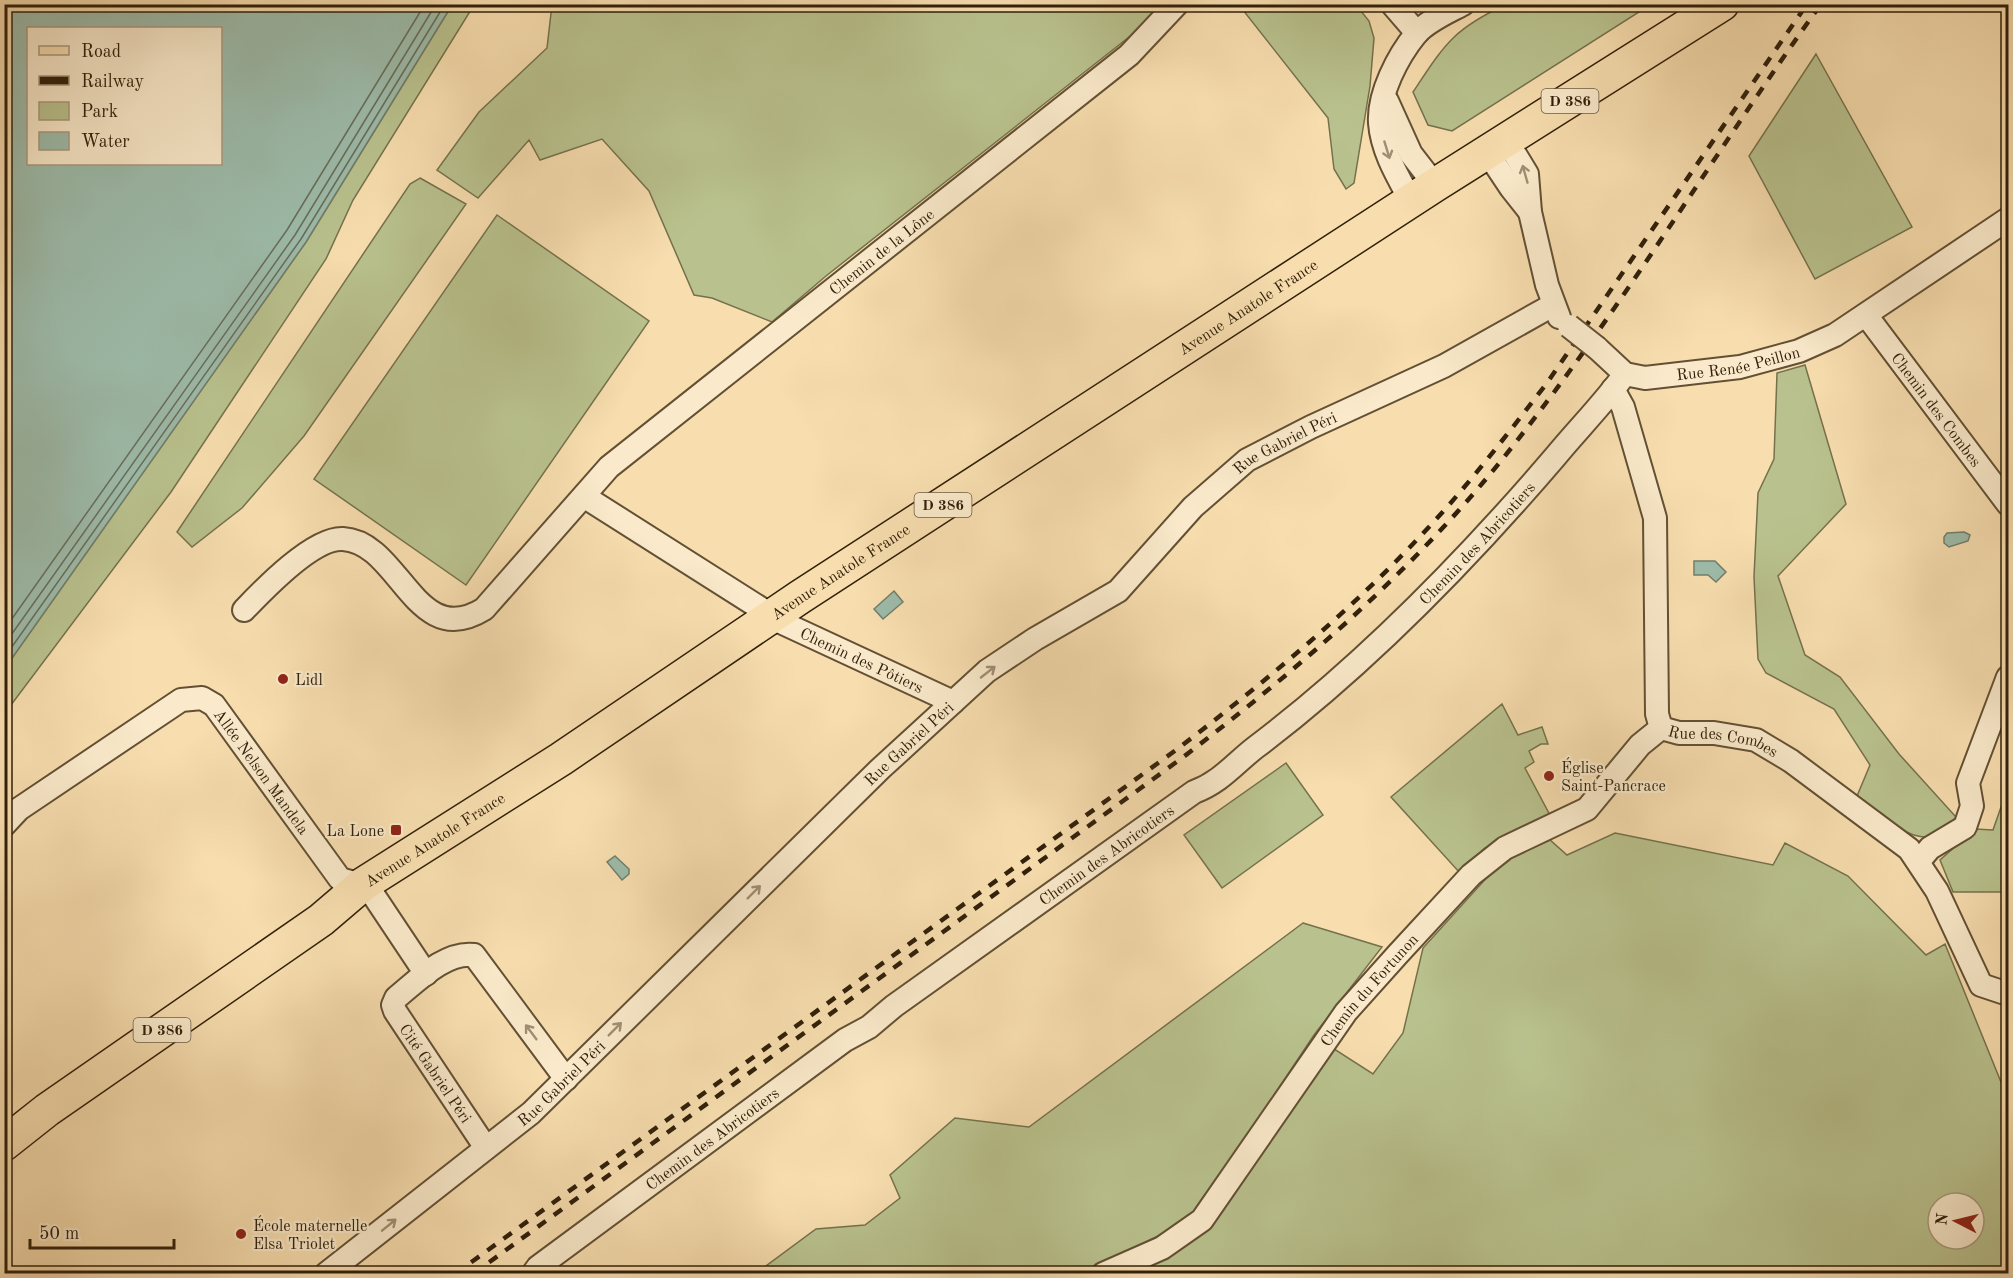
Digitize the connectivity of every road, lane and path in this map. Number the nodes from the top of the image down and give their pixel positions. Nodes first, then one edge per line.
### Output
1 (1177, 4) edge
2 (1392, 4) edge
3 (1463, 4) edge
4 (1722, 4) edge
5 (1417, 33) junction
6 (1497, 146) junction
7 (1423, 193) junction
8 (2008, 219) edge
9 (1553, 305) junction
10 (1866, 315) junction
11 (1619, 382) junction
12 (585, 497) junction
13 (2008, 504) edge
14 (244, 610) dead end
15 (772, 618) junction
16 (2008, 677) edge
17 (953, 702) junction
18 (1661, 728) junction
19 (4, 825) edge
20 (1919, 861) junction
21 (362, 885) junction
22 (426, 974) junction
23 (2006, 994) edge
24 (566, 1078) junction
25 (4, 1144) edge
26 (486, 1148) junction
27 (326, 1274) edge
28 (533, 1274) edge
29 (1103, 1274) edge

1 - 12 street, Chemin de la Lône
2 - 5 street
3 - 5 street
4 - 6 main road, Avenue Anatole France / D 386
5 - 7 street
6 - 7 main road, Avenue Anatole France / D 386
6 - 9 street
7 - 15 main road, Avenue Anatole France / D 386
8 - 10 street, Rue Renée Peillon
9 - 11 street, bridge
17 -> 9 street, Rue Gabriel Péri
10 - 11 street, Rue Renée Peillon
10 - 13 street, Chemin des Combes
11 - 18 street, Rue des Combes
11 - 28 street, Chemin des Abricotiers
12 - 14 street, Chemin de la Lône
12 - 15 street
15 - 17 street, Chemin des Pôtiers
15 - 21 main road, Avenue Anatole France / D 386
16 - 20 street
24 -> 17 street, Rue Gabriel Péri
18 - 20 street, Rue des Combes
18 - 29 street, Chemin du Fortunon
19 - 21 street, Allée Nelson Mandela
20 - 23 street, Rue des Combes
21 - 22 street
21 - 25 main road, Avenue Anatole France / D 386
24 -> 22 street, Cité Gabriel Péri
22 - 26 street, Cité Gabriel Péri
24 - 26 street, Rue Gabriel Péri
27 -> 26 street, Rue Gabriel Péri

